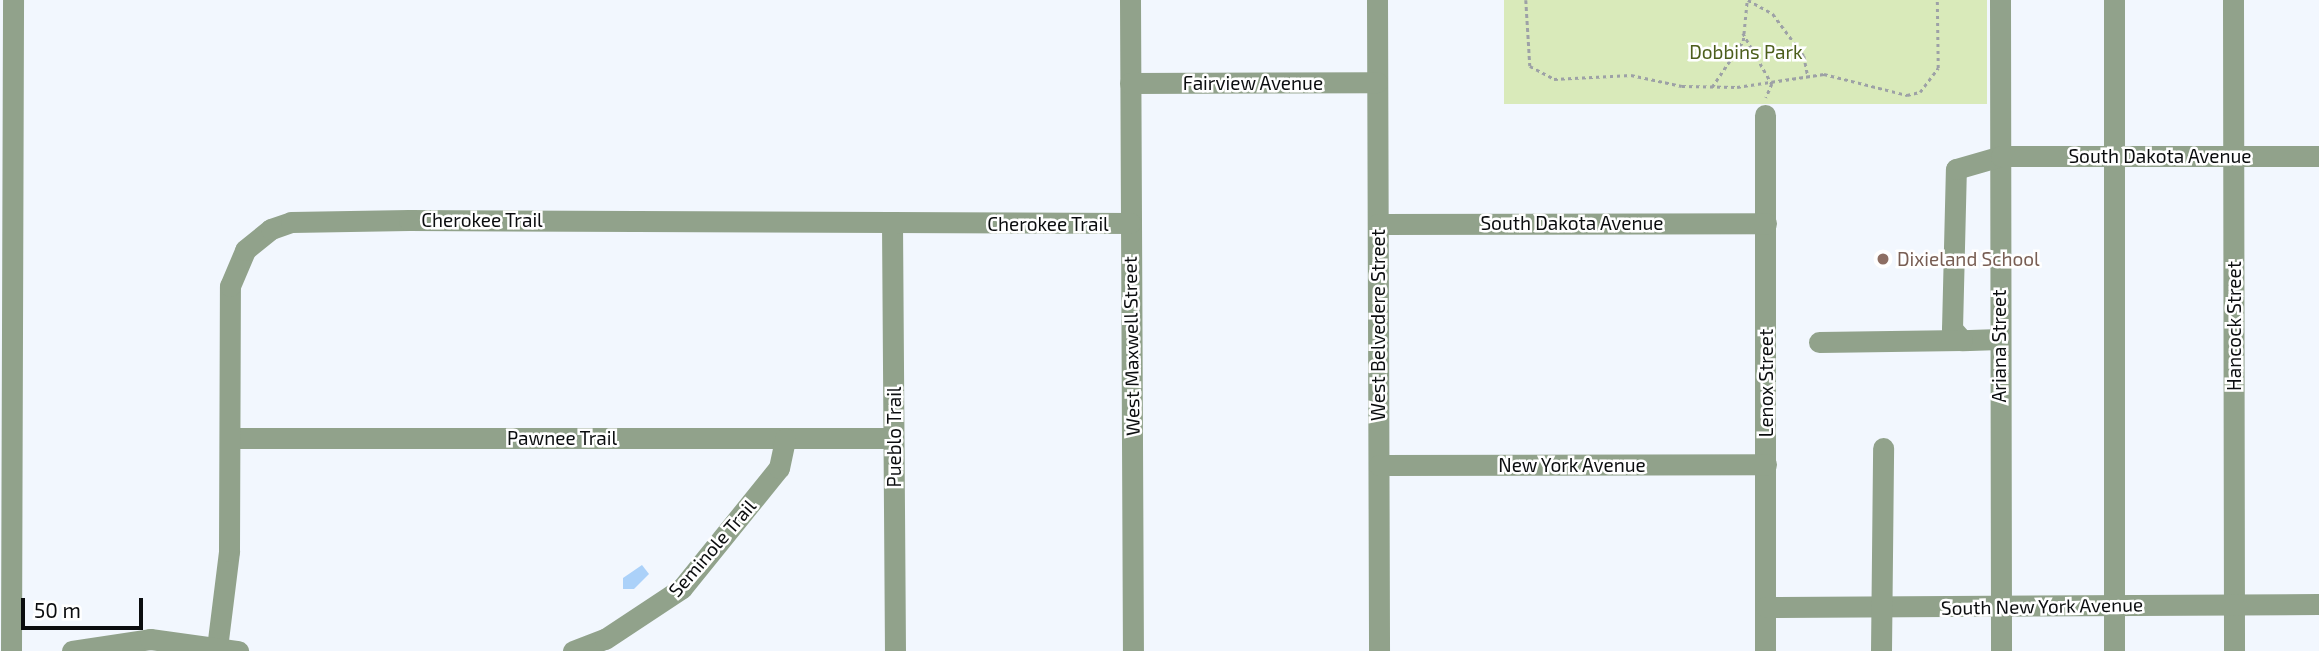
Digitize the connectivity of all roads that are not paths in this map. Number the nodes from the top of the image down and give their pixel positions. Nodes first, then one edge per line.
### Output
1 (13, 0) edge
2 (1130, 0) edge
3 (1377, 0) edge
4 (2000, 0) edge
5 (2114, 0) edge
6 (2233, 0) edge
7 (1377, 82) junction
8 (1130, 83) junction
9 (6, 110) edge
10 (1765, 115) road end
11 (2001, 156) junction
12 (2234, 156) junction
13 (2319, 156) edge
14 (2113, 157) junction
15 (892, 223) junction
16 (1130, 223) junction
17 (1766, 223) junction
18 (1378, 224) junction
19 (6, 274) edge
20 (1999, 339) junction
21 (1962, 340) junction
22 (1819, 342) dead end
23 (6, 393) edge
24 (232, 438) junction
25 (893, 438) junction
26 (785, 439) junction
27 (1883, 448) dead end
28 (1766, 464) junction
29 (1379, 465) junction
30 (6, 560) edge
31 (6, 596) edge
32 (2234, 604) junction
33 (2319, 604) edge
34 (2114, 606) junction
35 (1766, 607) junction
36 (1884, 607) junction
37 (2001, 607) junction
38 (227, 650) edge
39 (11, 651) edge
40 (72, 651) edge
41 (573, 651) edge
42 (895, 651) edge
43 (1133, 651) edge
44 (1380, 651) edge
45 (1765, 651) edge
46 (1881, 651) edge
47 (2001, 651) edge
48 (2114, 651) edge
49 (2234, 651) edge

1 - 9 street
2 - 8 street, West Maxwell Street
3 - 7 street, West Belvedere Street
4 - 11 street, Ariana Street
5 - 14 street
6 - 12 street, Hancock Street
7 - 8 street, Fairview Avenue
7 - 18 street, West Belvedere Street
8 - 16 street, West Maxwell Street
9 - 19 street
10 - 17 street, Lenox Street
11 - 14 street, South Dakota Avenue
11 - 20 street, Ariana Street
11 - 21 street, South Dakota Avenue
12 - 13 street, South Dakota Avenue
12 - 14 street, South Dakota Avenue
12 - 32 street, Hancock Street
14 - 34 street
15 - 16 street, Cherokee Trail
15 - 24 street, Cherokee Trail
15 - 25 street, Pueblo Trail
16 - 43 street, West Maxwell Street
17 - 18 street, South Dakota Avenue
17 - 28 street, Lenox Street
18 - 29 street, West Belvedere Street
19 - 23 street
20 - 21 street
20 - 37 street, Ariana Street
21 - 22 street
23 - 30 street
24 - 26 street, Pawnee Trail
24 - 38 street, Cherokee Trail
25 - 26 street, Pawnee Trail
25 - 42 street, Pueblo Trail
26 - 41 street, Seminole Trail
27 - 36 street
28 - 29 street, New York Avenue
28 - 35 street, Lenox Street
29 - 44 street, West Belvedere Street
30 - 31 street
31 - 39 street
32 - 33 street, South New York Avenue
32 - 34 street, South New York Avenue
32 - 49 street, Hancock Street
34 - 37 street, South New York Avenue
34 - 48 street
35 - 36 street, South New York Avenue
35 - 45 street, Lenox Street
36 - 37 street, South New York Avenue
36 - 46 street
37 - 47 street, Ariana Street
38 - 40 street

